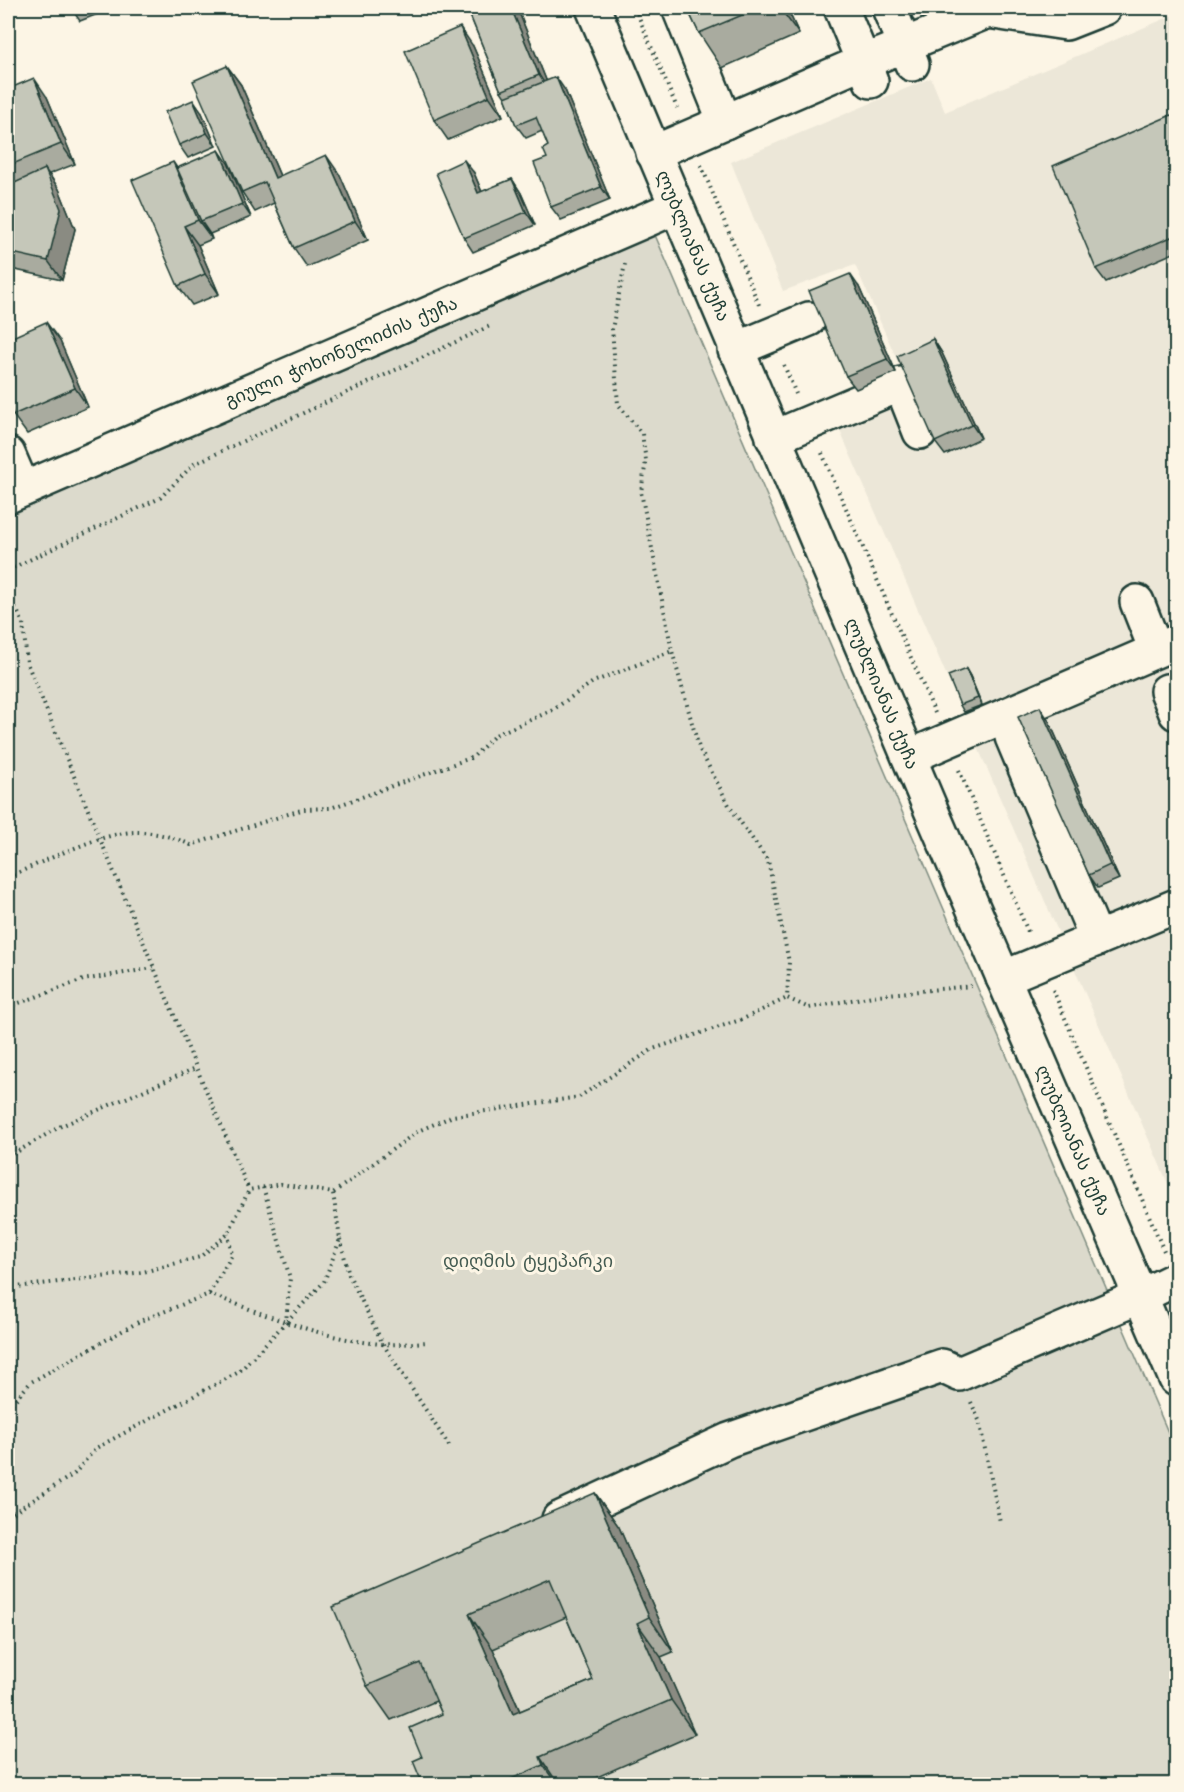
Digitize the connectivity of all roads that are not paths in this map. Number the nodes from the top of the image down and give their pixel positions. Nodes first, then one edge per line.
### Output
1 (592, 8) edge
2 (679, 8) edge
3 (841, 8) edge
4 (889, 8) edge
5 (1104, 8) edge
6 (909, 55) junction
7 (867, 71) junction
8 (725, 122) junction
9 (653, 153) junction
10 (676, 207) junction
11 (809, 319) dead end
12 (735, 350) junction
13 (920, 432) dead end
14 (773, 438) junction
15 (8, 454) edge
16 (15, 493) edge
17 (1137, 602) dead end
18 (1166, 646) edge
19 (1012, 737) dead end
20 (909, 757) junction
21 (1176, 906) edge
22 (1097, 939) junction
23 (1003, 978) junction
24 (1176, 1279) edge
25 (1141, 1296) junction
26 (1176, 1378) edge
27 (528, 1534) edge

1 - 9 street, ლუბლიანას ქუჩა
2 - 8 street
3 - 7 street
4 - 6 street
5 - 6 street
6 - 7 street
7 - 8 street
8 - 9 street
9 - 10 street, ლუბლიანას ქუჩა
10 - 12 street, ლუბლიანას ქუჩა
10 - 16 street, გიული ჭოხონელიძის ქუჩა
11 - 12 street
12 - 14 street, ლუბლიანას ქუჩა
13 - 14 street
14 - 20 street, ლუბლიანას ქუჩა
15 - 16 street
17 - 18 street
18 - 20 street
19 - 22 street
20 - 23 street, ლუბლიანას ქუჩა
21 - 22 street
22 - 23 street
23 - 25 street, ლუბლიანას ქუჩა
24 - 25 street
25 - 26 street, ლუბლიანას ქუჩა
25 - 27 street

